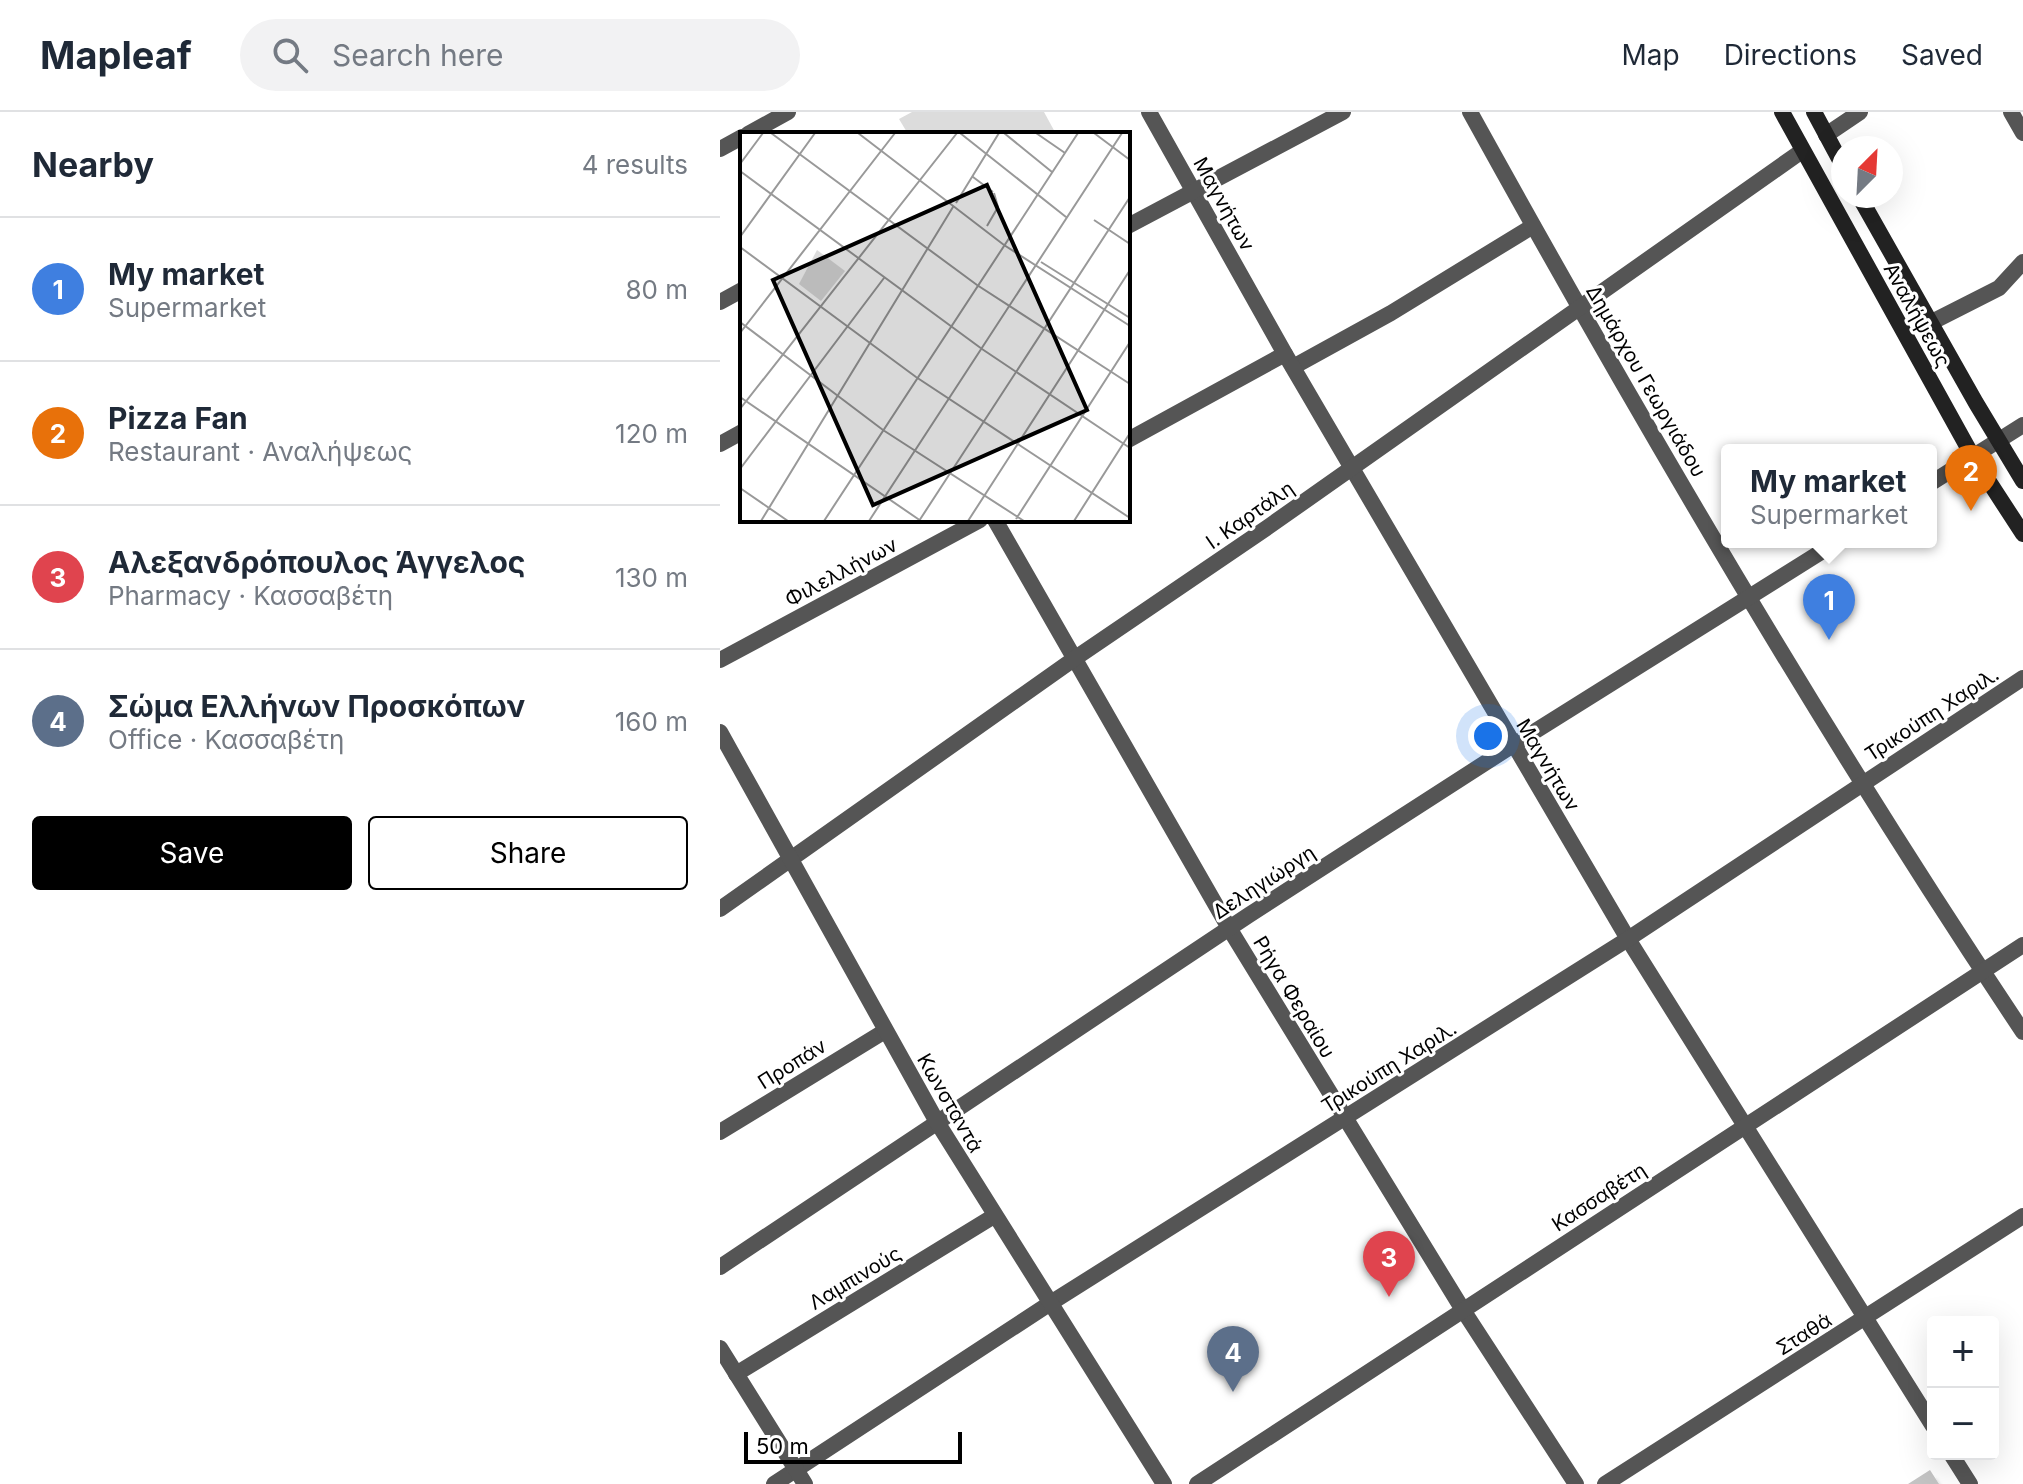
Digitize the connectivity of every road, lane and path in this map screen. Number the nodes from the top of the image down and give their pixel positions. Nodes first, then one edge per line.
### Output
1 (788, 112) edge
2 (1149, 112) edge
3 (1343, 112) edge
4 (1470, 112) edge
5 (1782, 112) edge
6 (1814, 112) edge
7 (1860, 112) edge
8 (2011, 112) edge
9 (769, 123) edge
10 (2023, 133) edge
11 (1826, 135) junction
12 (740, 138) edge
13 (1831, 144) edge
14 (720, 149) edge
15 (1802, 151) junction
16 (1194, 191) junction
17 (1866, 208) edge
18 (1130, 225) edge
19 (1533, 226) junction
20 (2023, 262) edge
21 (740, 291) edge
22 (720, 302) edge
23 (1580, 307) junction
24 (1930, 323) junction
25 (1289, 361) junction
26 (2023, 425) edge
27 (740, 433) edge
28 (1130, 439) edge
29 (1998, 441) junction
30 (720, 444) edge
31 (1973, 457) junction
32 (1352, 468) junction
33 (1937, 479) edge
34 (2023, 481) edge
35 (976, 522) edge
36 (996, 522) edge
37 (2023, 534) edge
38 (1828, 548) edge
39 (1747, 599) junction
40 (1074, 659) junction
41 (720, 660) edge
42 (2023, 678) edge
43 (720, 732) edge
44 (1513, 745) junction
45 (1861, 784) junction
46 (790, 860) junction
47 (720, 909) edge
48 (1229, 928) junction
49 (1628, 939) junction
50 (2023, 945) edge
51 (1983, 971) junction
52 (885, 1031) junction
53 (2023, 1032) edge
54 (1345, 1119) junction
55 (937, 1122) junction
56 (1745, 1126) junction
57 (720, 1132) edge
58 (994, 1216) junction
59 (2023, 1216) edge
60 (720, 1267) edge
61 (1049, 1304) junction
62 (1463, 1310) junction
63 (1866, 1319) junction
64 (720, 1348) edge
65 (736, 1374) junction
66 (1927, 1416) edge
67 (1955, 1460) edge
68 (800, 1477) edge
69 (774, 1484) edge
70 (1164, 1484) edge
71 (1197, 1484) edge
72 (1576, 1484) edge
73 (1605, 1484) edge
74 (1970, 1484) edge

1 - 9 street
2 - 16 street, Μαγνήτων
3 - 16 street
4 - 19 street, Δημάρχου Γεωργιάδου
5 - 15 main road, Αναλήψεως
6 - 11 main road
7 - 11 street
8 - 10 street
11 - 13 main road
12 - 14 street
15 - 23 street, Ι. Καρτάλη
15 - 31 main road, Αναλήψεως
16 - 18 street
16 - 25 street, Μαγνήτων
17 - 24 main road, Αναλήψεως
19 - 23 street, Δημάρχου Γεωργιάδου
19 - 25 street
20 - 24 street
21 - 22 street
23 - 32 street, Ι. Καρτάλη
23 - 39 street, Δημάρχου Γεωργιάδου
24 - 29 main road, Αναλήψεως
25 - 28 street
25 - 32 street, Μαγνήτων
26 - 29 street
27 - 30 street
29 - 31 street
29 - 34 main road, Αναλήψεως
31 - 33 street
31 - 37 main road, Αναλήψεως
32 - 40 street, Ι. Καρτάλη
32 - 44 street, Μαγνήτων
35 - 41 street, Φιλελλήνων
36 - 40 street, Ρήγα Φεραίου
38 - 39 street, Δεληγιώργη
39 - 44 street, Δεληγιώργη
39 - 45 street, Δημάρχου Γεωργιάδου
40 - 46 street, Ι. Καρτάλη
40 - 48 street, Ρήγα Φεραίου
42 - 45 street, Τρικούπη Χαριλ.
43 - 46 street, Κωνσταντά
44 - 48 street, Δεληγιώργη
44 - 49 street, Μαγνήτων
45 - 49 street, Τρικούπη Χαριλ.
45 - 51 street, Δημάρχου Γεωργιάδου
46 - 47 street, Ι. Καρτάλη
46 - 52 street, Κωνσταντά
48 - 54 street, Ρήγα Φεραίου
48 - 55 street, Δεληγιώργη
49 - 54 street, Τρικούπη Χαριλ.
49 - 56 street, Μαγνήτων
50 - 51 street, Κασσαβέτη
51 - 53 street, Δημάρχου Γεωργιάδου
51 - 56 street, Κασσαβέτη
52 - 55 street, Κωνσταντά
52 - 57 street, Προπάν
54 - 61 street, Τρικούπη Χαριλ.
54 - 62 street, Ρήγα Φεραίου
55 - 58 street, Κωνσταντά
55 - 60 street, Δεληγιώργη
56 - 62 street, Κασσαβέτη
56 - 63 street, Μαγνήτων
58 - 61 street, Κωνσταντά
58 - 65 street, Λαμπινούς
59 - 63 street, Σταθά
61 - 68 street, Τρικούπη Χαριλ.
61 - 70 street, Κωνσταντά
62 - 71 street, Κασσαβέτη
62 - 72 street, Ρήγα Φεραίου
63 - 66 street, Μαγνήτων
63 - 73 street, Σταθά
64 - 65 street
65 - 68 street
67 - 74 street
68 - 69 street, Τρικούπη Χαριλ.

